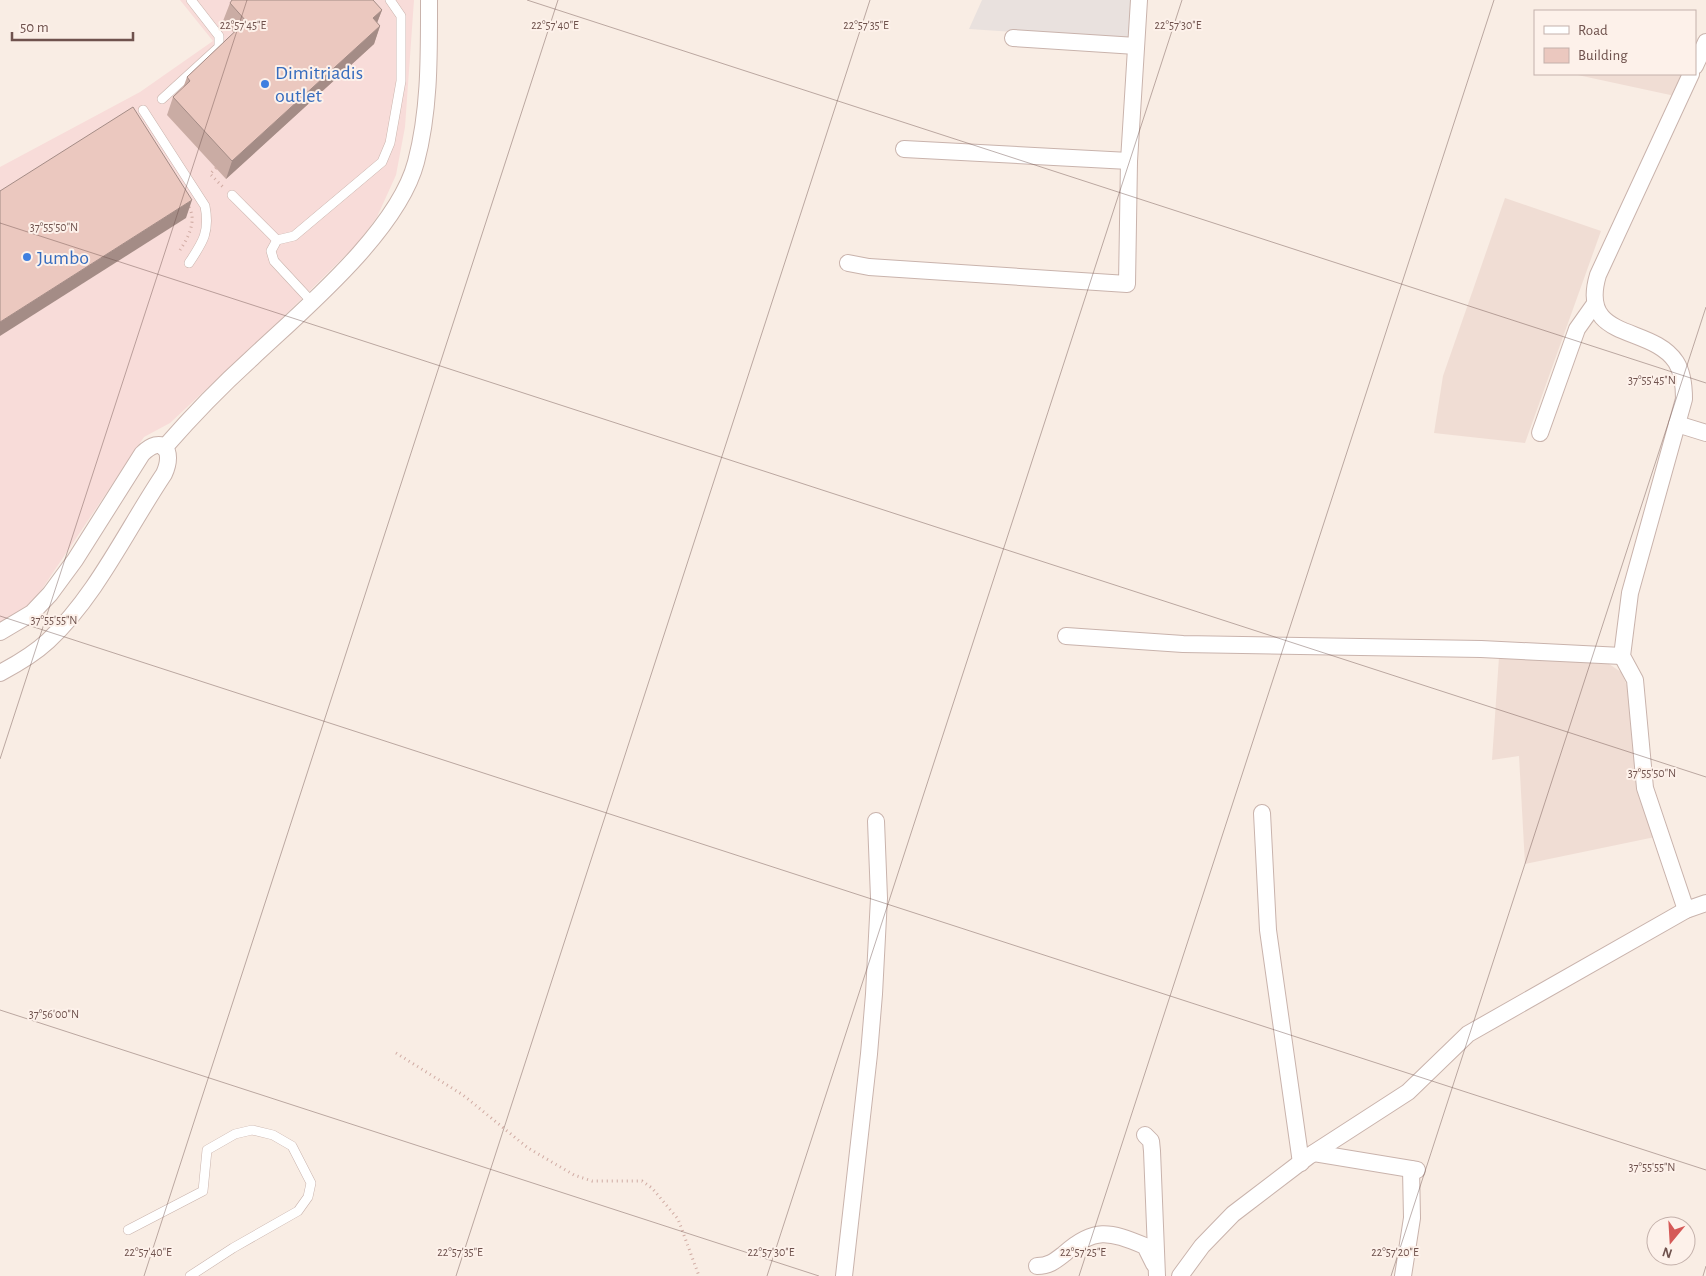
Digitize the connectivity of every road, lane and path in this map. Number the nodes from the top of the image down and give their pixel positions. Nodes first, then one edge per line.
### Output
1 (191, 0) edge
2 (390, 0) edge
3 (430, 0) edge
4 (1139, 0) edge
5 (1012, 38) dead end
6 (1706, 42) edge
7 (1136, 46) junction
8 (1696, 64) edge
9 (1691, 75) edge
10 (162, 99) dead end
11 (143, 110) dead end
12 (904, 149) dead end
13 (1129, 161) junction
14 (216, 168) dead end
15 (232, 195) joint
16 (185, 201) edge
17 (277, 240) junction
18 (180, 250) dead end
19 (189, 263) dead end
20 (848, 263) dead end
21 (312, 302) junction
22 (1594, 305) junction
23 (1677, 424) junction
24 (1540, 433) dead end
25 (1706, 433) edge
26 (164, 448) junction
27 (0, 632) edge
28 (1066, 636) dead end
29 (1622, 656) junction
30 (0, 673) edge
31 (1262, 813) dead end
32 (876, 820) dead end
33 (1706, 903) edge
34 (1686, 910) junction
35 (396, 1053) dead end
36 (1145, 1135) dead end
37 (1307, 1158) junction
38 (128, 1230) dead end
39 (1037, 1266) dead end
40 (1156, 1271) edge
41 (190, 1276) edge
42 (699, 1276) edge
43 (844, 1276) edge
44 (1180, 1276) edge
45 (1404, 1276) edge

1 - 10 lane
2 - 17 lane
3 - 21 street
4 - 7 street
5 - 7 street
6 - 8 street
7 - 13 street
9 - 22 street
11 - 19 lane
12 - 13 street
13 - 20 street
14 - 15 path
15 - 17 lane
16 - 18 path
17 - 21 lane
21 - 26 street
22 - 23 street
22 - 24 street
23 - 25 street
23 - 29 street
26 - 27 street
26 - 30 street
28 - 29 street
29 - 34 street
31 - 37 street
32 - 43 street
33 - 34 street
34 - 37 street
35 - 42 path
36 - 40 street
37 - 44 street
37 - 45 street
38 - 41 lane
39 - 40 street

